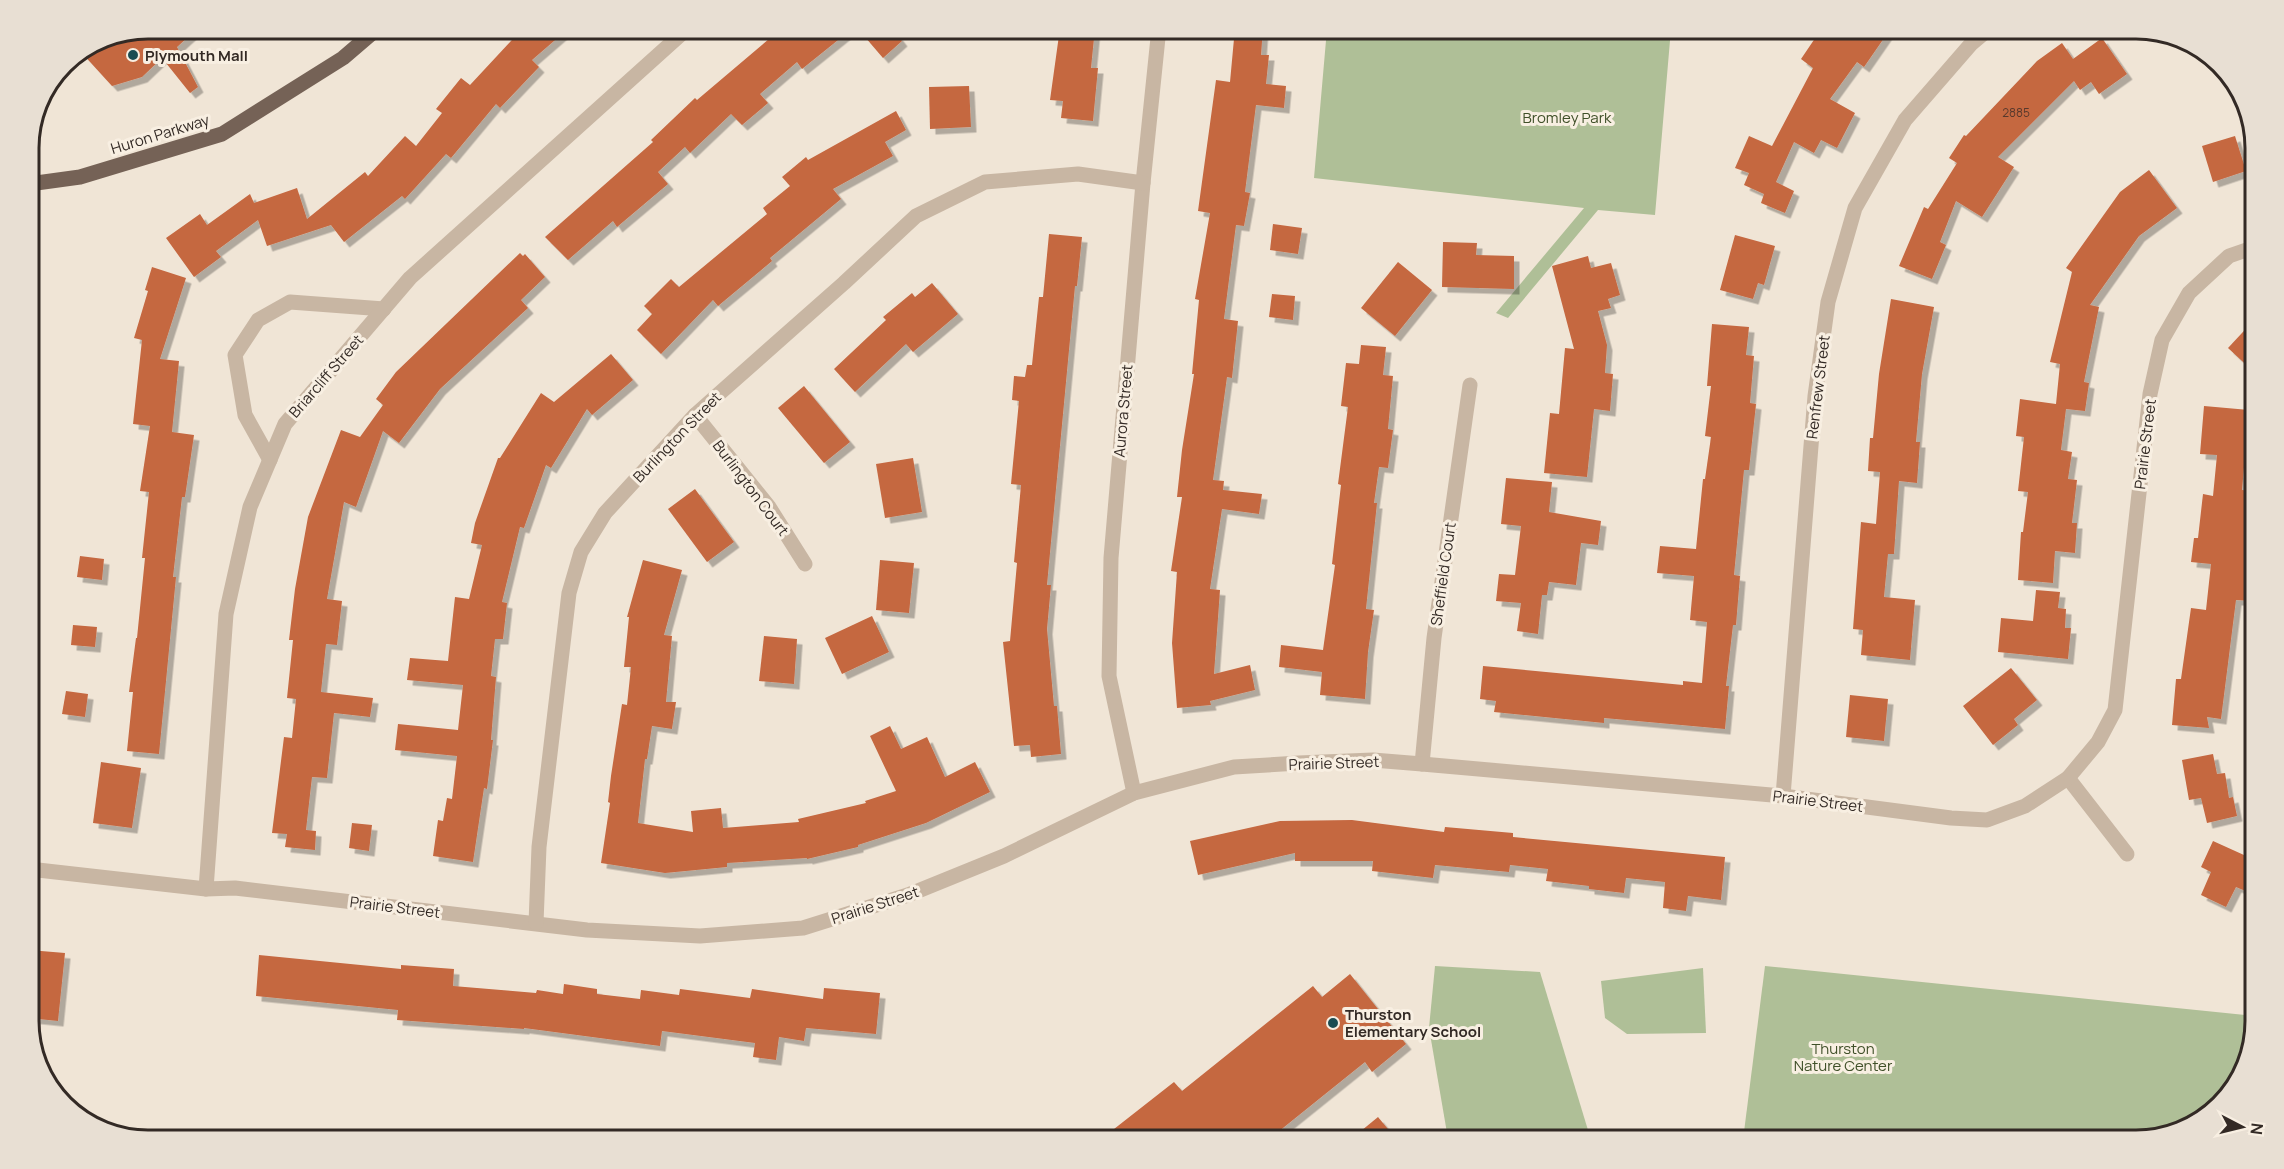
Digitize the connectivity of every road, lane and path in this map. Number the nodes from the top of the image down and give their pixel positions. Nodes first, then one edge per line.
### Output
1 (365, 39) edge
2 (676, 39) edge
3 (1158, 39) edge
4 (1977, 39) edge
5 (39, 183) edge
6 (1143, 183) junction
7 (2245, 250) edge
8 (384, 309) junction
9 (1470, 385) dead end
10 (695, 415) junction
11 (270, 460) junction
12 (805, 564) dead end
13 (1422, 764) junction
14 (2068, 778) junction
15 (1134, 793) junction
16 (1783, 796) junction
17 (2127, 854) dead end
18 (39, 870) edge
19 (206, 889) junction
20 (536, 924) junction

1 - 5 main road, Huron Parkway
2 - 8 street, Briarcliff Street
3 - 6 street, Aurora Street
4 - 16 street, Renfrew Street
6 - 10 street, Burlington Street
6 - 15 street, Aurora Street
7 - 14 street, Prairie Street
8 - 11 street, Briarcliff Street
8 - 11 street
9 - 13 street, Sheffield Court
10 - 12 street, Burlington Court
10 - 20 street, Burlington Street
11 - 19 street, Briarcliff Street
13 - 15 street, Prairie Street
13 - 16 street, Prairie Street
14 - 16 street, Prairie Street
14 - 17 street
15 - 20 street, Prairie Street
18 - 19 street, Prairie Street
19 - 20 street, Prairie Street

